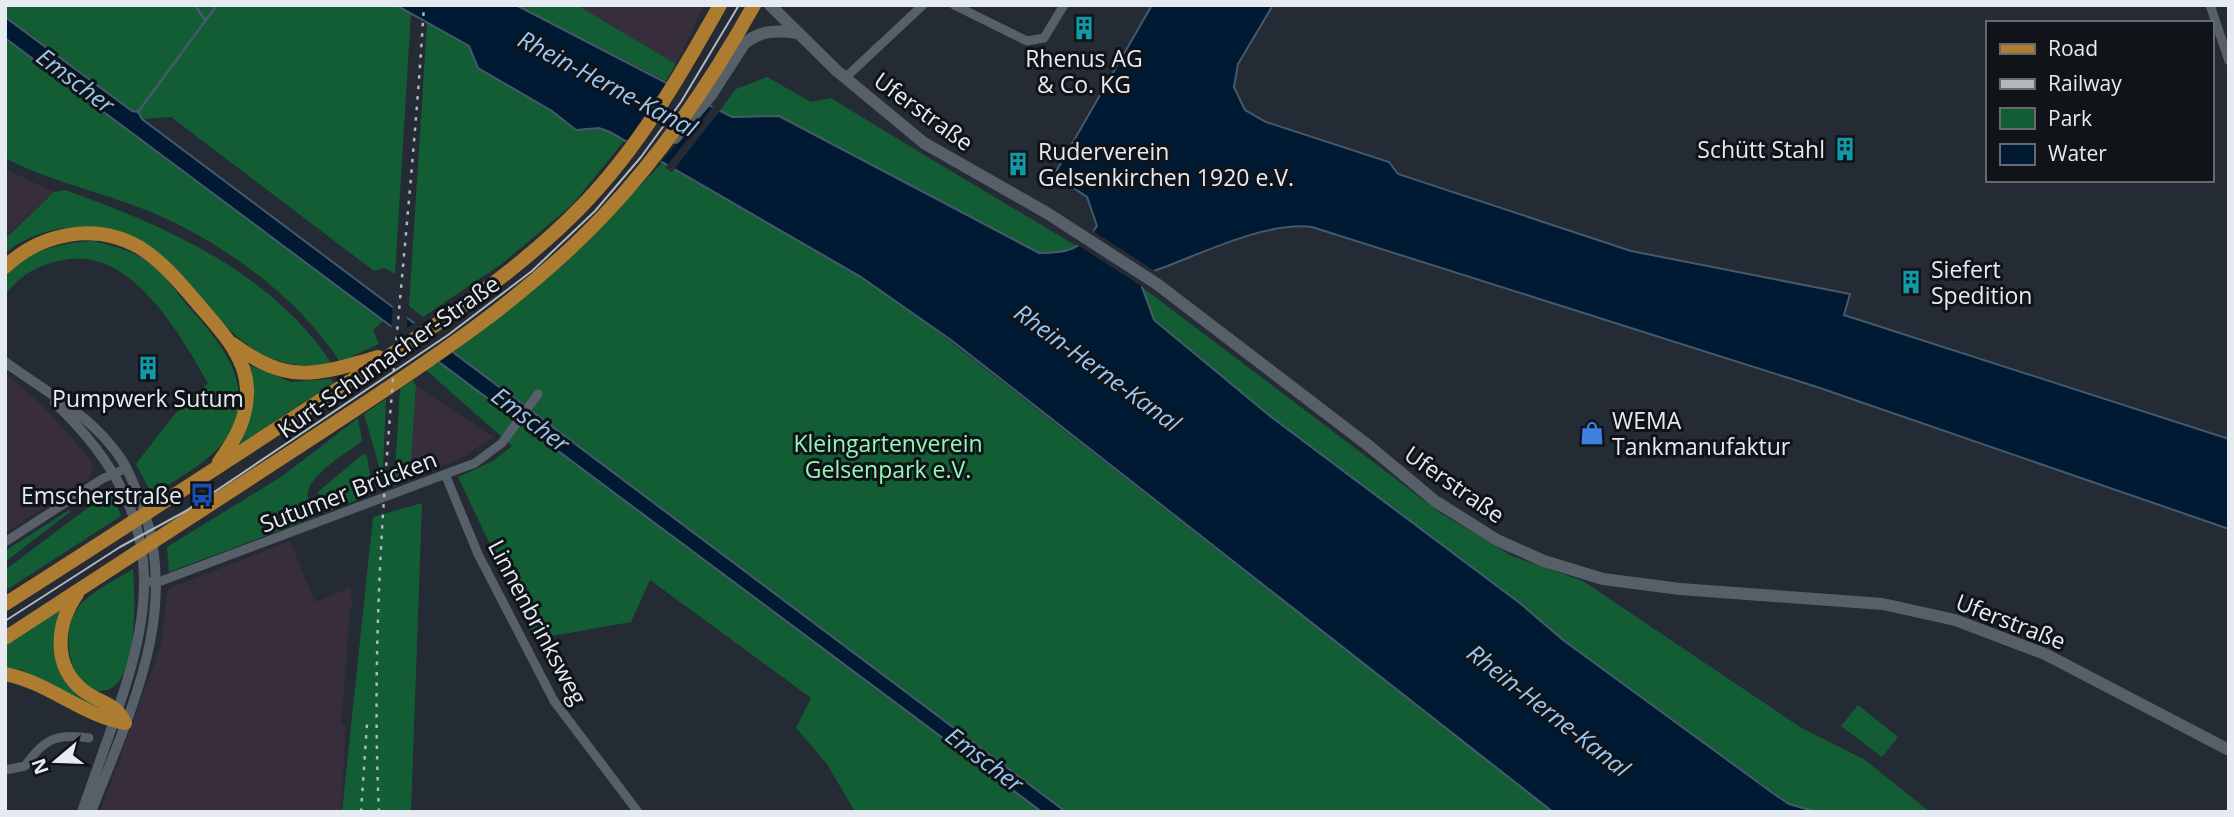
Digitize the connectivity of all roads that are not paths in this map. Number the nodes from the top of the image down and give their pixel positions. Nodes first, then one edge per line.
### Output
1 (720, 5) edge
2 (754, 5) edge
3 (770, 5) edge
4 (923, 5) edge
5 (954, 5) edge
6 (1064, 5) edge
7 (2210, 5) edge
8 (798, 33) junction
9 (2229, 61) edge
10 (845, 78) junction
11 (707, 92) junction
12 (5, 267) edge
13 (229, 341) junction
14 (394, 352) junction
15 (5, 362) edge
16 (33, 382) junction
17 (538, 394) dead end
18 (127, 468) junction
19 (213, 470) junction
20 (116, 474) junction
21 (445, 474) junction
22 (5, 542) edge
23 (151, 582) junction
24 (80, 590) junction
25 (5, 604) edge
26 (5, 638) edge
27 (5, 674) edge
28 (119, 718) junction
29 (89, 738) dead end
30 (2229, 750) edge
31 (5, 770) edge
32 (82, 812) edge
33 (92, 812) edge
34 (638, 812) edge

1 - 14 main road, Kurt-Schumacher-Straße
2 - 11 main road, Kurt-Schumacher-Straße
3 - 8 main road, Uferstraße
4 - 10 street
5 - 6 street
7 - 9 street
8 - 10 main road, Uferstraße
8 - 11 main road
10 - 30 main road, Uferstraße
11 - 24 main road, Kurt-Schumacher-Straße
12 - 13 main road
13 - 14 main road
13 - 19 main road
14 - 19 main road, Kurt-Schumacher-Straße
15 - 16 street
16 - 18 street
16 - 20 street
17 - 21 street, Sutumer Brücken
18 - 20 street
18 - 23 street
19 - 25 main road, Kurt-Schumacher-Straße
20 - 22 street
20 - 23 street
21 - 23 street, Sutumer Brücken
21 - 34 street, Linnenbrinksweg
23 - 28 street
24 - 26 main road, Kurt-Schumacher-Straße
24 - 28 main road
27 - 28 main road
28 - 32 street
28 - 33 street
29 - 31 street

